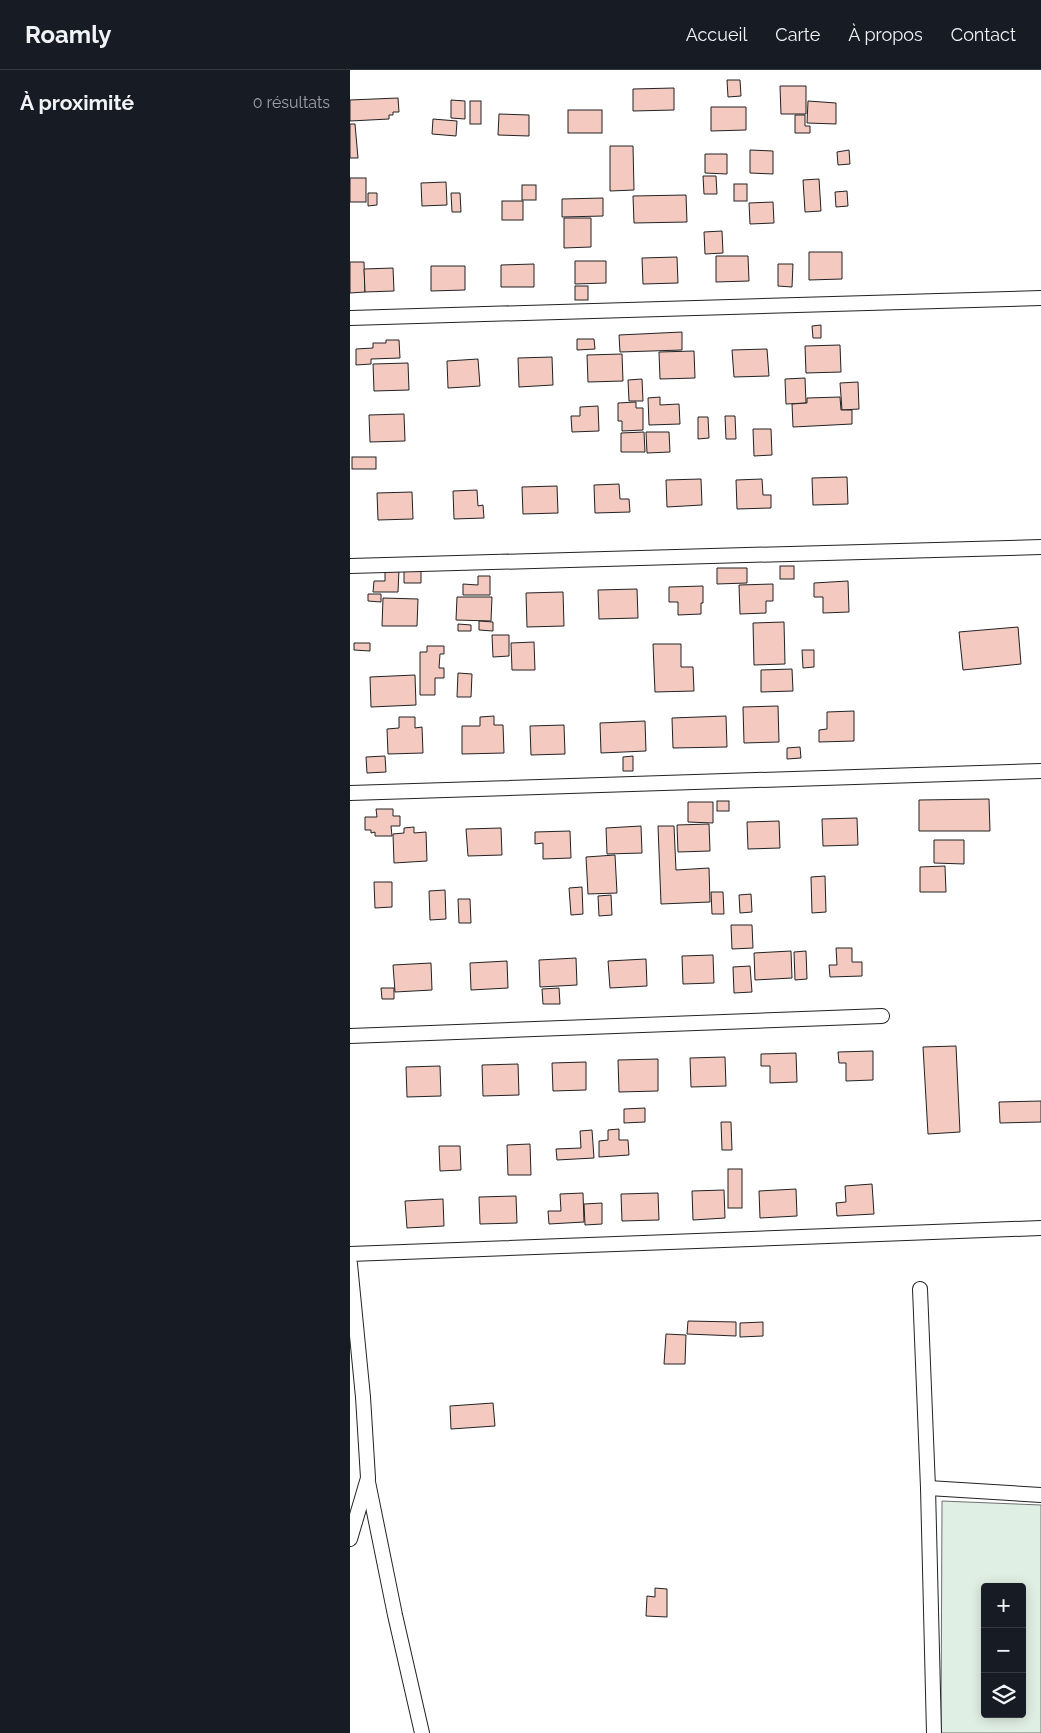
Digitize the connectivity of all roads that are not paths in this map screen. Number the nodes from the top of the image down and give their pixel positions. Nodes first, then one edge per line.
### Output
1 (1041, 298) edge
2 (350, 318) edge
3 (1041, 547) edge
4 (350, 566) edge
5 (1041, 771) edge
6 (350, 793) edge
7 (882, 1016) dead end
8 (350, 1036) edge
9 (1041, 1228) edge
10 (350, 1254) edge
11 (350, 1264) edge
12 (920, 1289) dead end
13 (368, 1478) junction
14 (928, 1488) junction
15 (1041, 1495) edge
16 (350, 1539) edge
17 (422, 1733) edge
18 (934, 1733) edge

1 - 2 street
3 - 4 street
5 - 6 street
7 - 8 street
9 - 10 street
11 - 13 street
12 - 14 street
13 - 16 street
13 - 17 street
14 - 15 street
14 - 18 street

